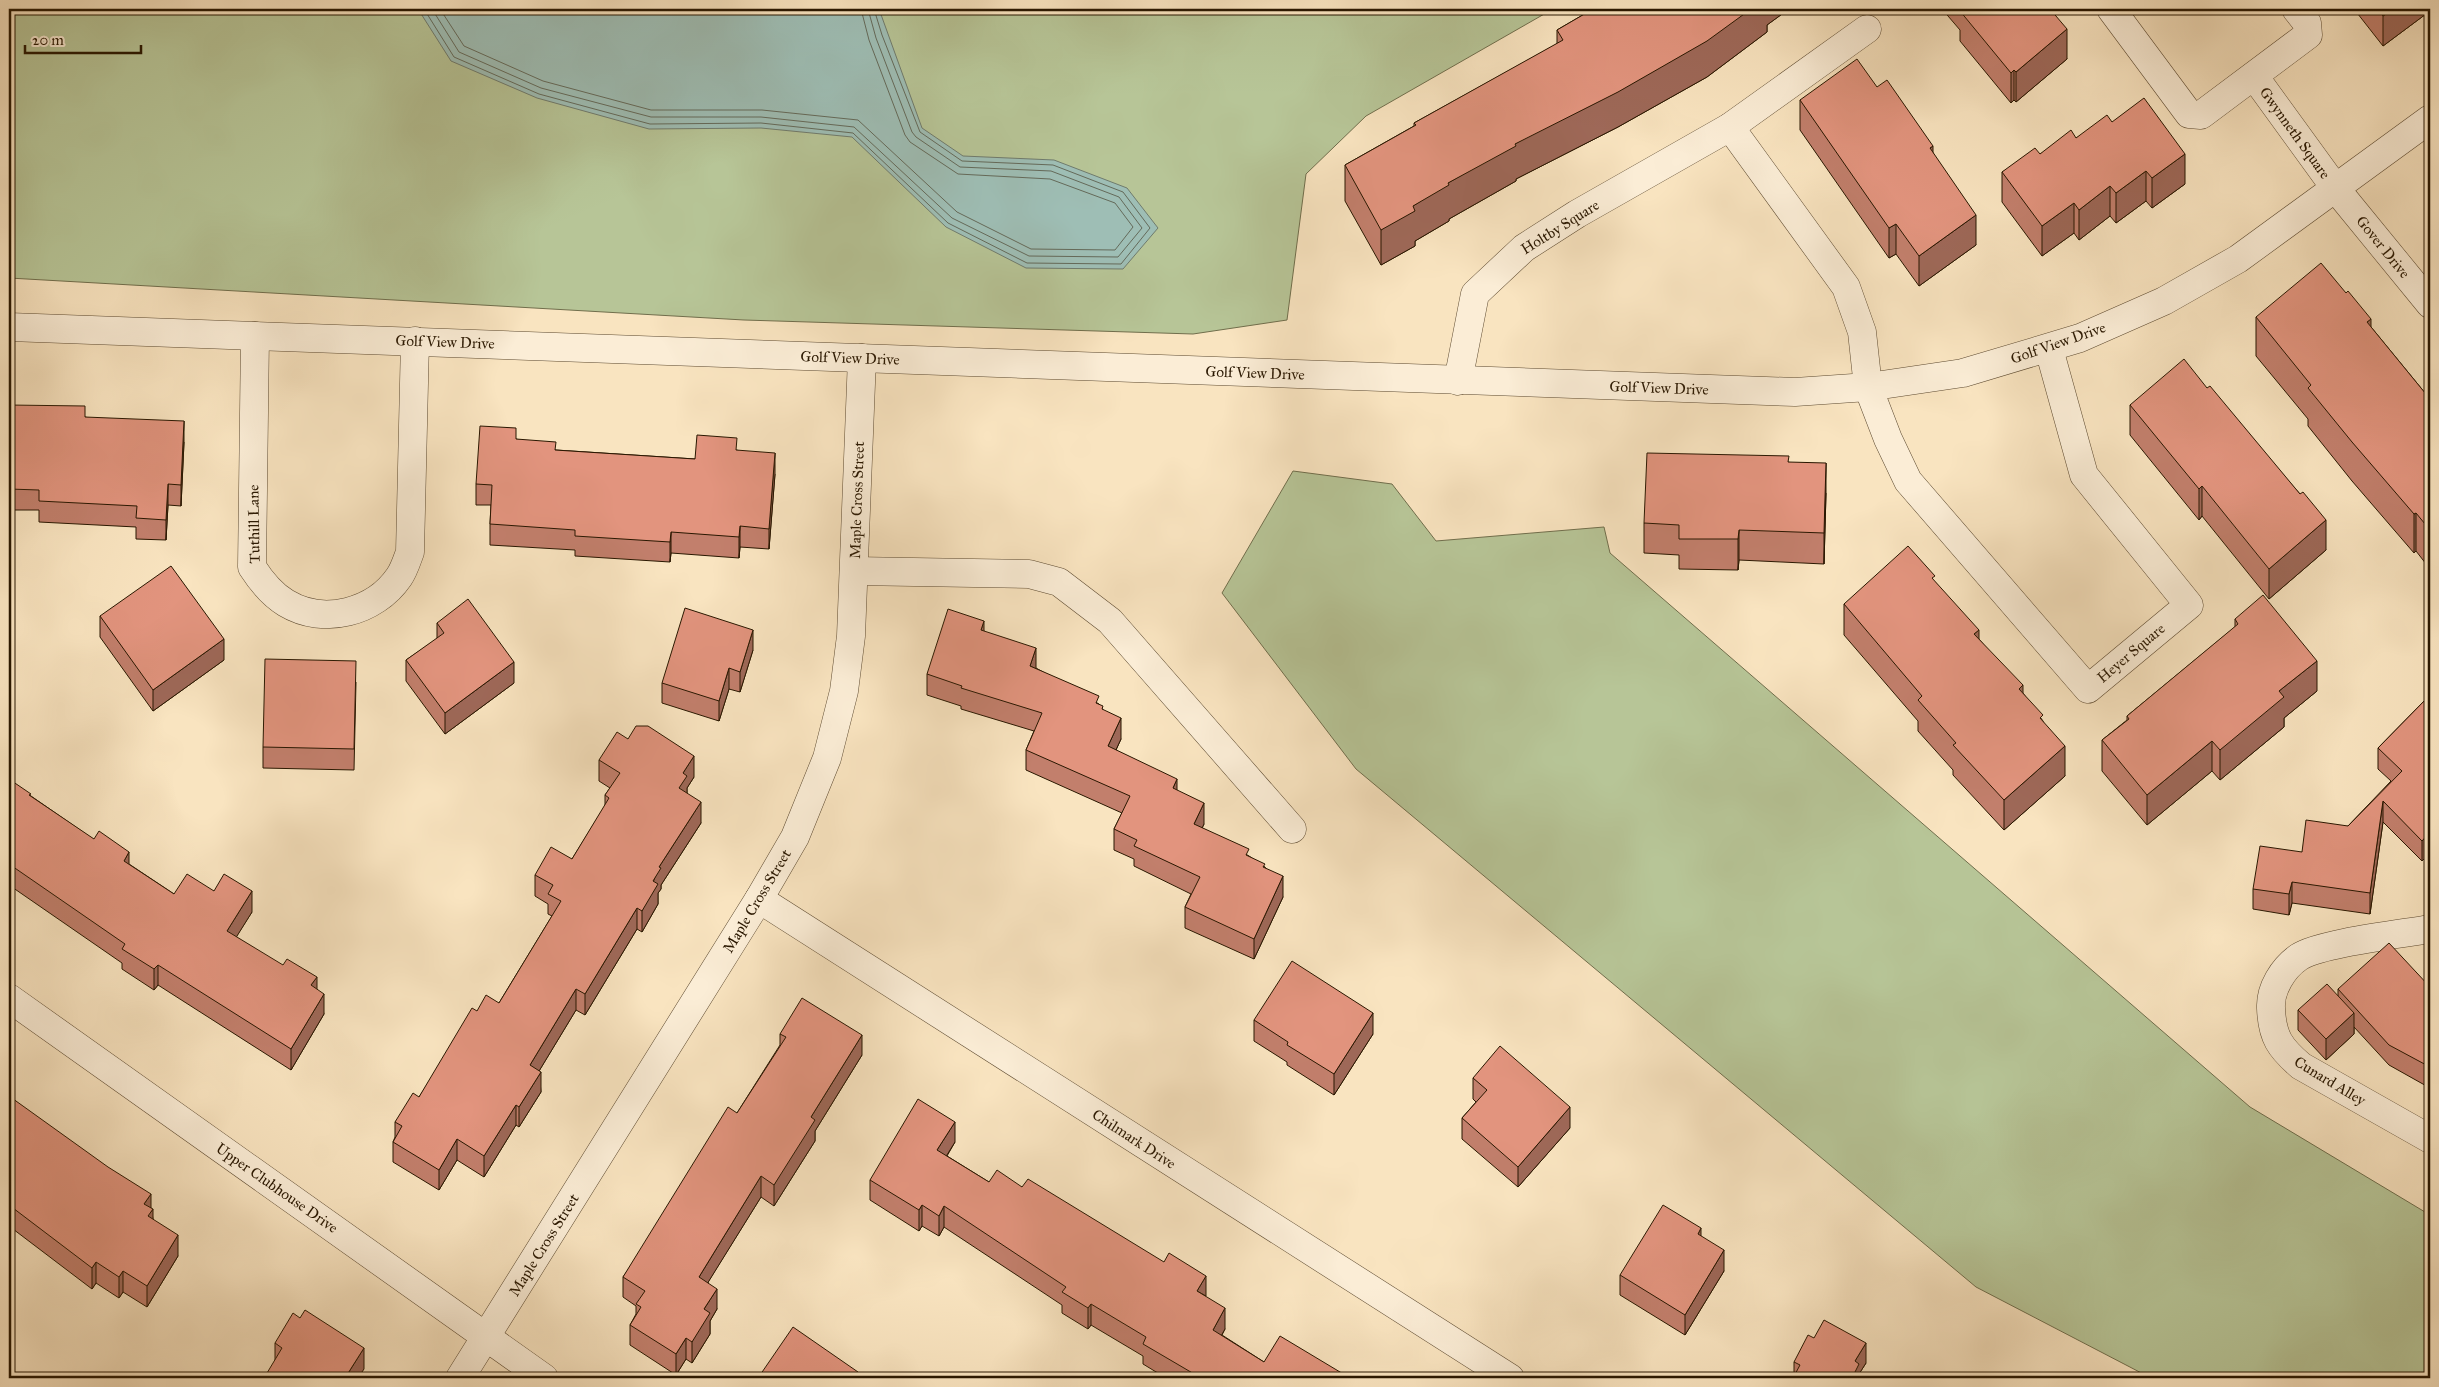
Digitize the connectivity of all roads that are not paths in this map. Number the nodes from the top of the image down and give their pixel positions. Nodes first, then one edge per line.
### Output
1 (2111, 9) edge
2 (2296, 9) edge
3 (1867, 29) dead end
4 (2254, 76) junction
5 (2430, 120) edge
6 (1730, 127) junction
7 (2336, 189) junction
8 (2430, 304) edge
9 (9, 328) edge
10 (255, 336) junction
11 (415, 341) junction
12 (2048, 349) junction
13 (862, 358) junction
14 (1458, 381) junction
15 (1868, 388) junction
16 (854, 571) junction
17 (1292, 829) dead end
18 (759, 899) junction
19 (2430, 929) edge
20 (9, 998) edge
21 (2430, 1139) edge
22 (486, 1337) junction
23 (460, 1378) edge
24 (544, 1378) edge
25 (1510, 1378) edge

1 - 4 street, Gwynneth Square
2 - 4 street, Gwynneth Square
3 - 6 street, Holtby Square
4 - 7 street, Gwynneth Square
5 - 7 street, Golf View Drive
6 - 14 street, Holtby Square
6 - 15 street
7 - 8 street, Gover Drive
7 - 12 street, Golf View Drive
9 - 10 street, Golf View Drive
10 - 11 street, Golf View Drive
10 - 11 street, Tuthill Lane
11 - 13 street, Golf View Drive
12 - 15 street, Golf View Drive
12 - 15 street, Heyer Square
13 - 14 street, Golf View Drive
13 - 16 street, Maple Cross Street
14 - 15 street, Golf View Drive
16 - 17 street
16 - 18 street, Maple Cross Street
18 - 22 street, Maple Cross Street
18 - 25 street, Chilmark Drive
19 - 21 street, Cunard Alley
20 - 22 street, Upper Clubhouse Drive
22 - 23 street, Maple Cross Street
22 - 24 street, Upper Clubhouse Drive

